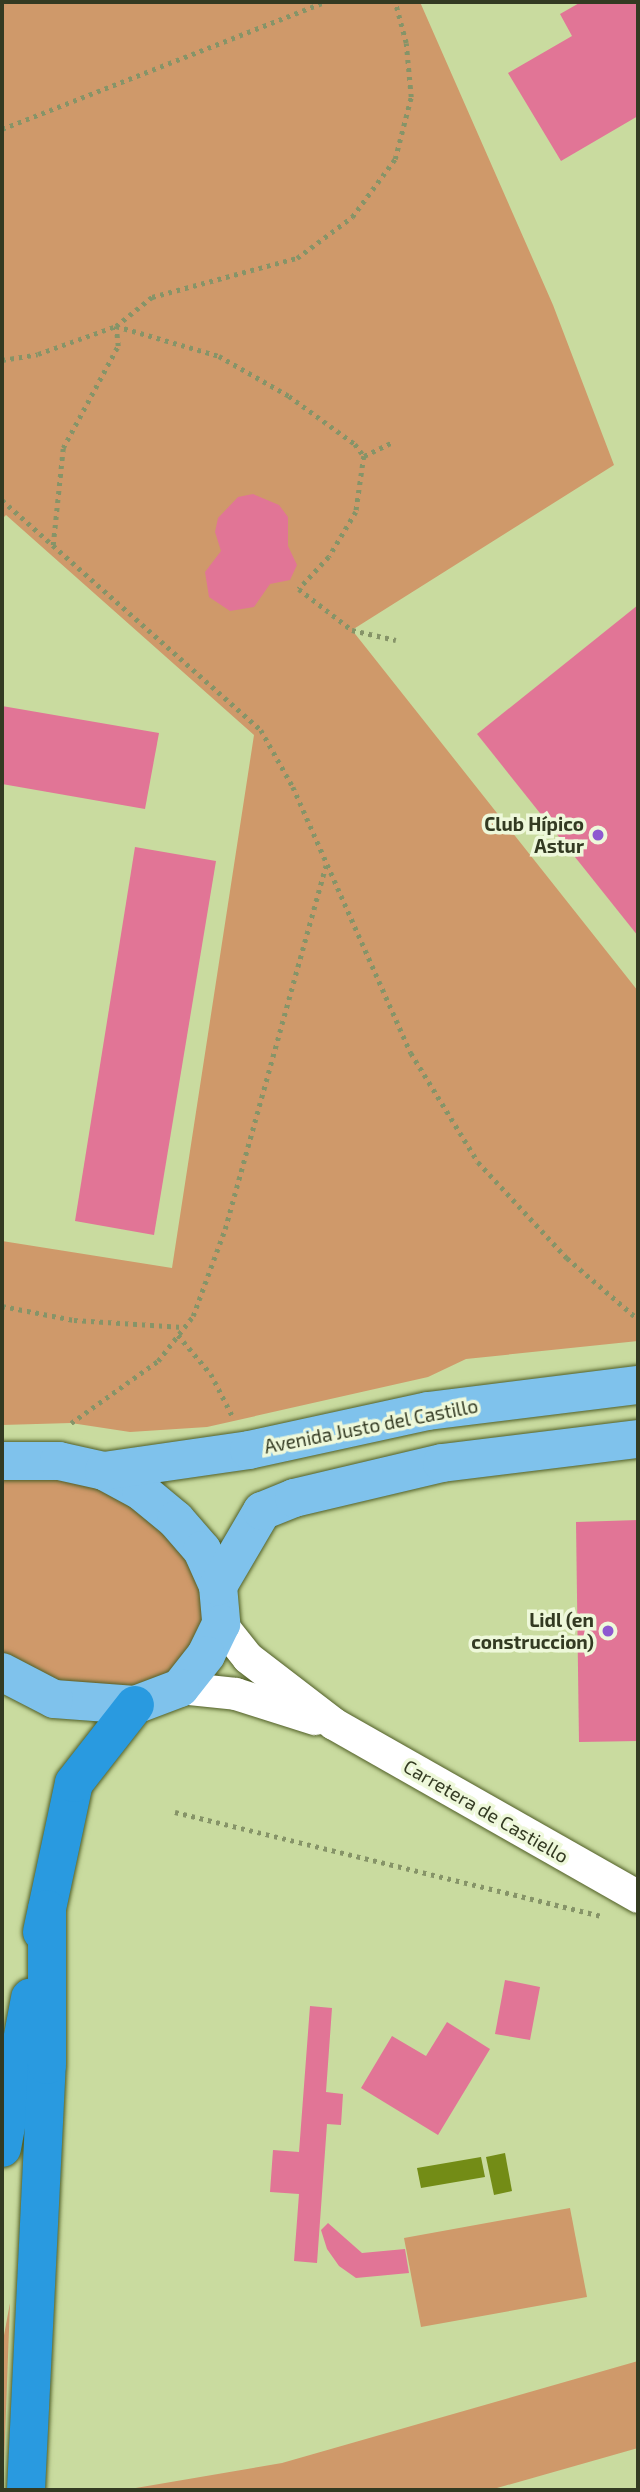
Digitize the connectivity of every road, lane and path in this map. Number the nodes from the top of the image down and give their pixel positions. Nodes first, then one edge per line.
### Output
1 (325, 2) edge
2 (395, 2) edge
3 (2, 129) edge
4 (116, 326) junction
5 (2, 360) edge
6 (393, 442) dead end
7 (365, 456) junction
8 (2, 500) edge
9 (53, 546) junction
10 (396, 640) dead end
11 (326, 865) junction
12 (2, 1306) edge
13 (638, 1320) edge
14 (184, 1327) junction
15 (178, 1335) junction
16 (638, 1385) edge
17 (71, 1423) dead end
18 (638, 1439) edge
19 (249, 1450) junction
20 (2, 1461) edge
21 (104, 1471) junction
22 (219, 1605) junction
23 (2, 1672) edge
24 (180, 1688) junction
25 (135, 1705) junction
26 (334, 1724) junction
27 (175, 1812) dead end
28 (626, 1907) edge
29 (47, 1909) junction
30 (2, 2148) edge
31 (26, 2490) edge

1 - 3 path
2 - 4 path
4 - 5 path
4 - 7 path
4 - 9 path
6 - 7 path
7 - 10 path
8 - 9 path
9 - 11 path
11 - 13 path
11 - 14 path
12 - 14 path
14 - 15 path
15 - 17 path
15 - 19 path
16 - 19 main road, Avenida Justo del Castillo
18 - 22 main road
19 - 21 main road, Avenida Justo del Castillo
20 - 21 main road
21 - 22 main road
22 - 24 main road
22 - 26 street, Carretera de Castiello
23 - 25 main road
24 - 25 main road
24 - 26 street, Carretera de Castiello
25 - 29 highway
26 - 28 street, Carretera de Castiello
27 - 28 path
29 - 30 highway
29 - 31 highway

